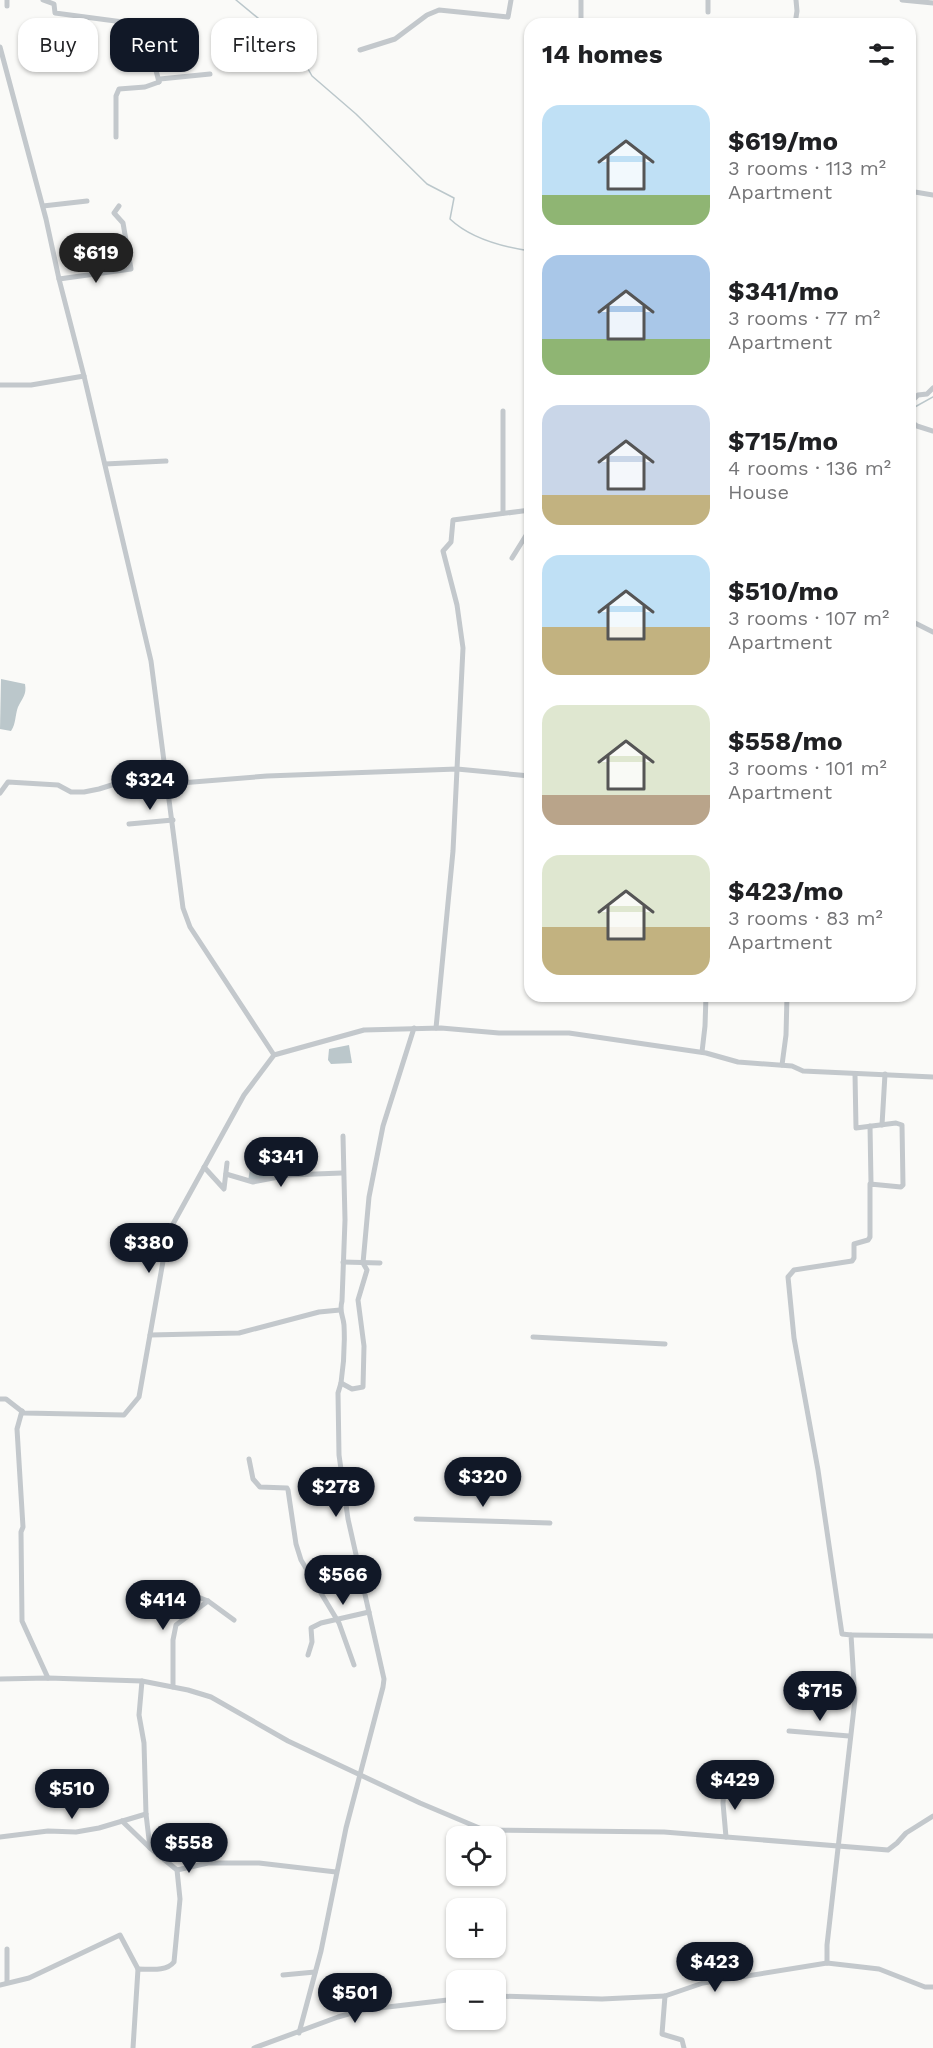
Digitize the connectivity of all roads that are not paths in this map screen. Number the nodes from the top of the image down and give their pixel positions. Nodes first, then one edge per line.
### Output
1 (43, 0) edge
2 (512, 0) edge
3 (581, 0) edge
4 (708, 0) edge
5 (796, 0) edge
6 (902, 0) edge
7 (933, 3) edge
8 (708, 12) dead end
9 (581, 18) edge
10 (795, 18) edge
11 (110, 20) edge
12 (0, 47) edge
13 (360, 50) dead end
14 (156, 72) edge
15 (210, 74) dead end
16 (159, 82) junction
17 (116, 137) dead end
18 (916, 192) edge
19 (933, 195) edge
20 (87, 201) dead end
21 (43, 206) junction
22 (119, 206) dead end
23 (58, 279) junction
24 (84, 376) junction
25 (0, 385) edge
26 (933, 388) edge
27 (916, 397) edge
28 (503, 411) dead end
29 (916, 425) edge
30 (933, 431) edge
31 (166, 461) dead end
32 (105, 465) junction
33 (524, 511) edge
34 (503, 513) junction
35 (524, 539) edge
36 (512, 558) dead end
37 (916, 624) edge
38 (933, 632) edge
39 (166, 768) junction
40 (458, 769) junction
41 (524, 775) edge
42 (168, 784) junction
43 (0, 793) edge
44 (173, 820) junction
45 (129, 825) dead end
46 (706, 1002) edge
47 (787, 1002) edge
48 (414, 1028) junction
49 (436, 1028) junction
50 (702, 1052) junction
51 (274, 1055) junction
52 (782, 1065) junction
53 (855, 1074) junction
54 (885, 1074) junction
55 (933, 1077) edge
56 (882, 1125) junction
57 (870, 1126) junction
58 (343, 1136) dead end
59 (227, 1163) dead end
60 (204, 1167) junction
61 (342, 1173) junction
62 (225, 1174) junction
63 (871, 1183) junction
64 (343, 1262) junction
65 (363, 1263) junction
66 (380, 1263) dead end
67 (339, 1310) junction
68 (150, 1335) junction
69 (533, 1337) dead end
70 (665, 1344) dead end
71 (341, 1383) junction
72 (0, 1400) edge
73 (22, 1411) junction
74 (249, 1459) dead end
75 (416, 1519) dead end
76 (550, 1523) dead end
77 (183, 1591) dead end
78 (208, 1601) junction
79 (369, 1612) junction
80 (336, 1619) junction
81 (234, 1620) dead end
82 (851, 1635) junction
83 (933, 1636) edge
84 (308, 1655) dead end
85 (354, 1665) dead end
86 (48, 1678) junction
87 (0, 1679) edge
88 (142, 1681) junction
89 (173, 1687) junction
90 (789, 1731) dead end
91 (849, 1736) junction
92 (361, 1776) junction
93 (724, 1786) dead end
94 (146, 1814) junction
95 (933, 1816) edge
96 (122, 1821) junction
97 (0, 1837) edge
98 (726, 1837) junction
99 (839, 1846) junction
100 (150, 1848) junction
101 (177, 1870) junction
102 (336, 1872) junction
103 (7, 1949) dead end
104 (827, 1963) junction
105 (138, 1969) junction
106 (315, 1972) junction
107 (283, 1975) dead end
108 (7, 1982) junction
109 (0, 1985) edge
110 (933, 1987) edge
111 (506, 1996) edge
112 (665, 1996) junction
113 (446, 2000) edge
114 (299, 2032) junction
115 (133, 2048) edge
116 (254, 2048) edge
117 (684, 2048) edge

1 - 11 street
2 - 13 street
3 - 9 street
4 - 8 street
5 - 10 street
6 - 7 street
12 - 21 street
14 - 16 street
15 - 16 street
16 - 17 street
18 - 19 street
20 - 21 street
21 - 23 street
22 - 23 street
23 - 24 street
24 - 25 street
24 - 32 street
26 - 27 street
28 - 34 street
29 - 30 street
31 - 32 street
32 - 39 street
33 - 34 street
34 - 40 street
35 - 36 street
37 - 38 street
39 - 42 street
39 - 43 street
40 - 41 street
40 - 42 street
40 - 49 street
42 - 44 street
44 - 45 street
44 - 51 street
46 - 50 street
47 - 52 street
48 - 49 street
48 - 51 street
48 - 65 street
49 - 50 street
50 - 52 street
51 - 60 street
52 - 53 street
53 - 54 street
53 - 57 street
54 - 55 street
54 - 56 street
56 - 57 street
56 - 63 street
57 - 63 street
58 - 61 street
59 - 62 street
60 - 62 street
60 - 68 street
61 - 62 street
61 - 64 street
63 - 82 street
64 - 65 street
64 - 67 street
65 - 66 street
65 - 71 street
67 - 68 street
67 - 71 street
68 - 73 street
69 - 70 street
71 - 79 street
72 - 73 street
73 - 86 street
74 - 80 street
75 - 76 street
77 - 78 street
78 - 81 street
78 - 89 street
79 - 80 street
79 - 92 street
80 - 84 street
80 - 85 street
82 - 83 street
82 - 91 street
86 - 87 street
86 - 88 street
88 - 89 street
88 - 94 street
89 - 92 street
90 - 91 street
91 - 99 street
92 - 98 street
92 - 102 street
93 - 98 street
94 - 96 street
94 - 100 street
95 - 99 street
96 - 97 street
96 - 100 street
98 - 99 street
99 - 104 street
100 - 101 street
101 - 102 street
101 - 105 street
102 - 106 street
103 - 108 street
104 - 110 street
104 - 112 street
105 - 108 street
105 - 115 street
106 - 107 street
106 - 114 street
108 - 109 street
111 - 112 street
112 - 117 street
113 - 114 street
114 - 116 street

